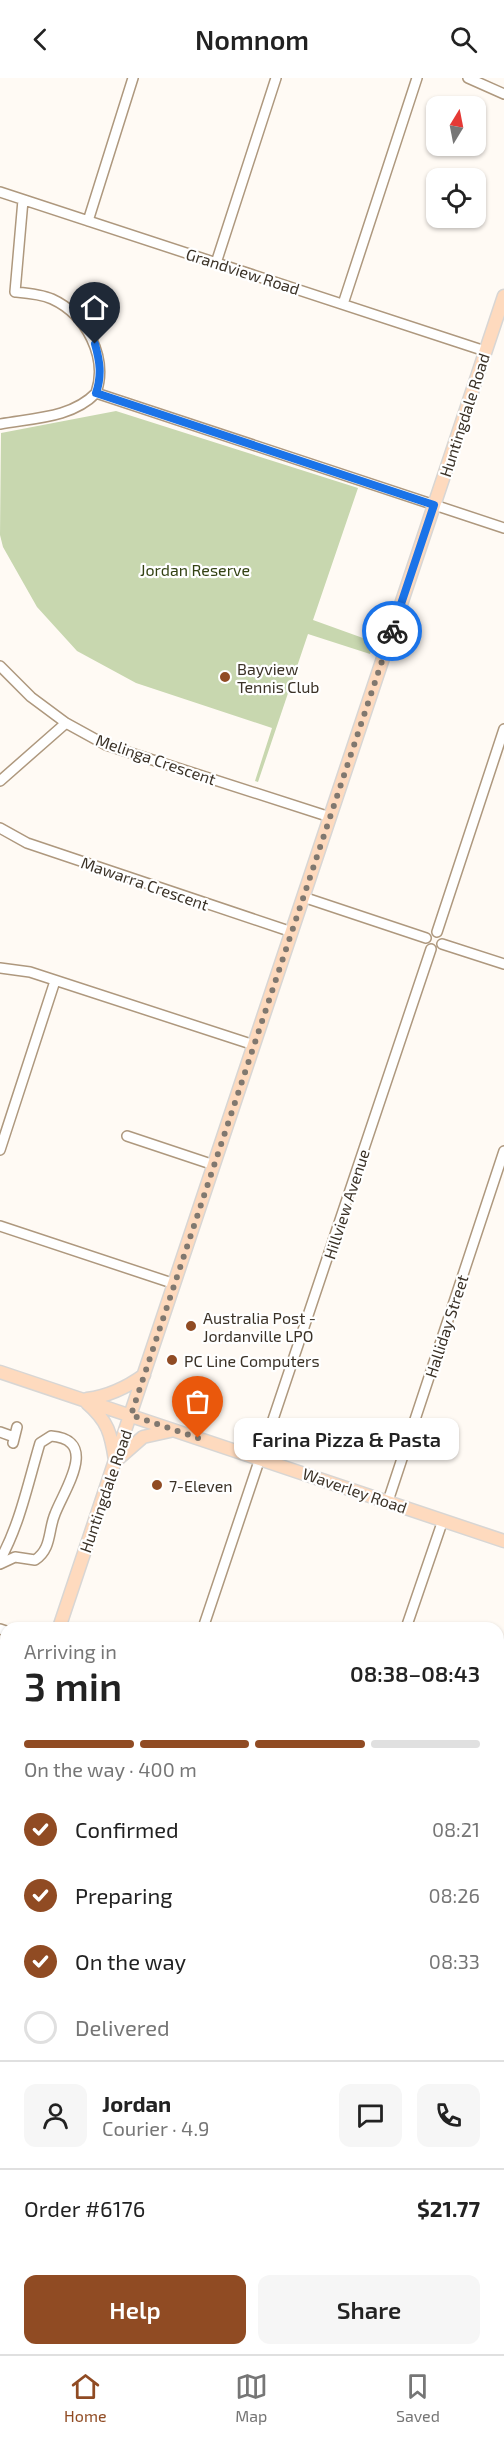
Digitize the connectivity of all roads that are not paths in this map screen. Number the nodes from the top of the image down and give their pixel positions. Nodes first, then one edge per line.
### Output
1 (133, 78) edge
2 (276, 78) edge
3 (417, 78) edge
4 (468, 78) edge
5 (504, 94) edge
6 (0, 192) edge
7 (23, 200) junction
8 (88, 221) junction
9 (216, 263) junction
10 (504, 296) edge
11 (343, 304) junction
12 (485, 351) junction
13 (96, 393) junction
14 (0, 424) edge
15 (434, 505) junction
16 (504, 528) edge
17 (0, 666) edge
18 (66, 723) junction
19 (504, 729) edge
20 (0, 781) edge
21 (330, 817) junction
22 (0, 828) edge
23 (303, 897) junction
24 (292, 932) junction
25 (437, 932) junction
26 (426, 938) junction
27 (442, 944) junction
28 (431, 949) junction
29 (504, 964) edge
30 (0, 968) edge
31 (55, 981) junction
32 (254, 1045) junction
33 (127, 1136) dead end
34 (0, 1150) edge
35 (504, 1151) edge
36 (214, 1165) junction
37 (0, 1226) edge
38 (175, 1284) junction
39 (0, 1372) edge
40 (144, 1375) junction
41 (82, 1400) junction
42 (131, 1415) junction
43 (174, 1430) junction
44 (0, 1432) edge
45 (15, 1435) dead end
46 (261, 1458) junction
47 (115, 1462) junction
48 (388, 1501) junction
49 (443, 1520) junction
50 (504, 1541) edge
51 (0, 1562) edge
52 (61, 1622) edge
53 (205, 1622) edge
54 (408, 1622) edge

1 - 8 street
2 - 9 street
3 - 11 street
4 - 5 street
6 - 7 street, Grandview Road
7 - 8 street, Grandview Road
7 - 13 street
8 - 9 street, Grandview Road
9 - 11 street, Grandview Road
10 - 12 main road, Huntingdale Road
11 - 12 street, Grandview Road
12 - 15 main road, Huntingdale Road
13 - 14 street
13 - 15 street
15 - 16 street
15 - 21 main road, Huntingdale Road
17 - 18 street, Melinga Crescent
18 - 20 street
18 - 21 street, Melinga Crescent
19 - 25 street
21 - 23 main road, Huntingdale Road
22 - 24 street, Mawarra Crescent
23 - 24 main road, Huntingdale Road
23 - 26 street
24 - 32 main road, Huntingdale Road
25 - 26 street
25 - 27 street
26 - 28 street
27 - 28 street
27 - 29 street
28 - 46 street, Hillview Avenue
30 - 31 street
31 - 32 street
31 - 34 street
32 - 36 main road, Huntingdale Road
33 - 36 street
35 - 48 street, Halliday Street
36 - 38 main road, Huntingdale Road
37 - 38 street
38 - 40 main road, Huntingdale Road
39 - 41 main road, Waverley Road
40 - 41 main road
40 - 42 main road, Huntingdale Road
41 - 42 main road, Waverley Road
41 - 47 main road
42 - 43 main road, Waverley Road
42 - 47 main road, Huntingdale Road
43 - 46 main road, Waverley Road
43 - 47 main road
44 - 45 street
46 - 48 main road, Waverley Road
46 - 53 street, Hillview Avenue
47 - 52 main road, Huntingdale Road
48 - 49 main road, Waverley Road
49 - 50 main road, Waverley Road
49 - 54 street
51 - 51 street

